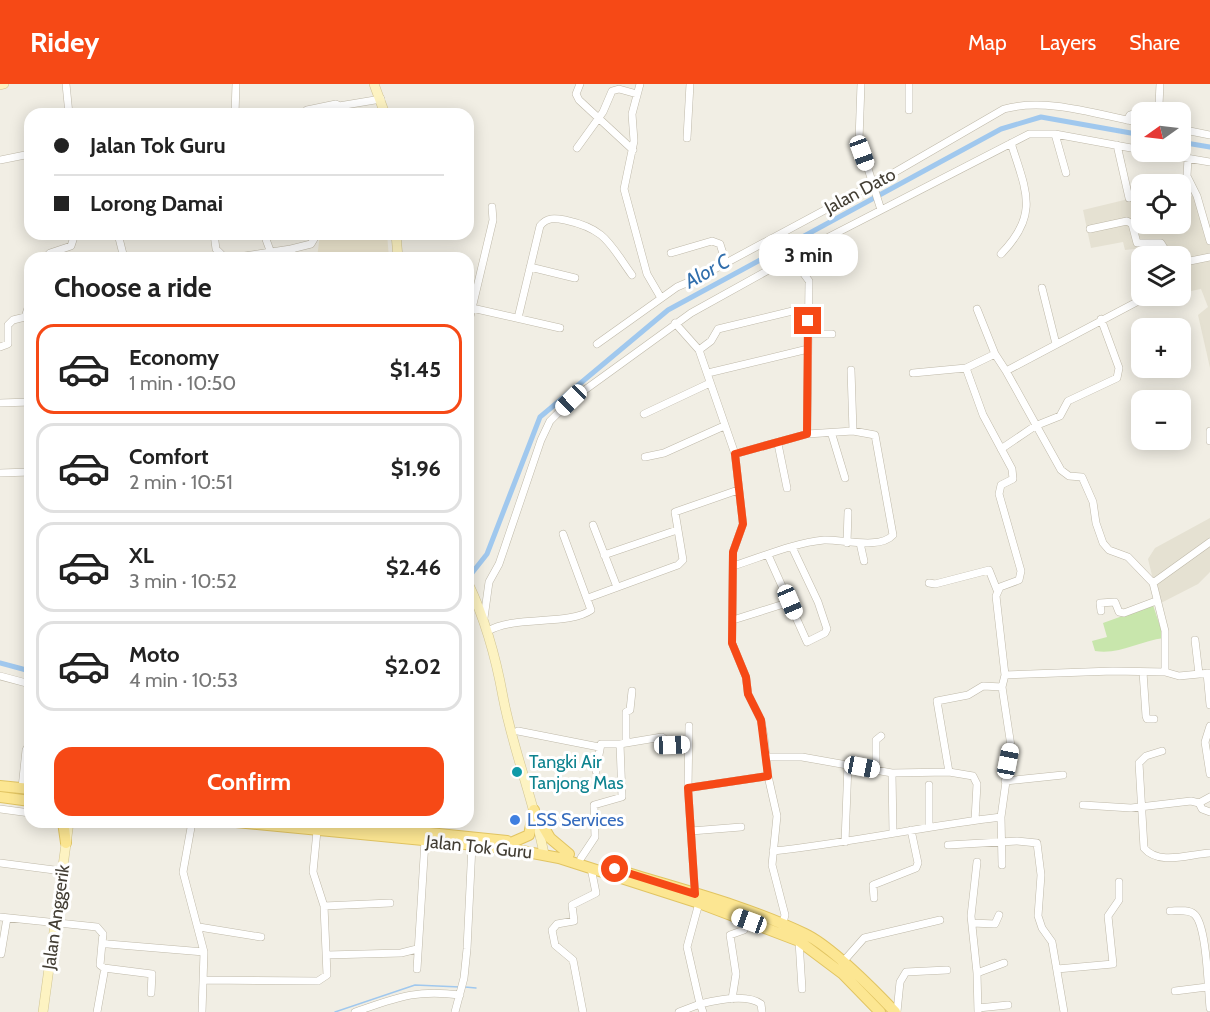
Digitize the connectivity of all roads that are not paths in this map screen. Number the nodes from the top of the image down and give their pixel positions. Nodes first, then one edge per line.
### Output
1 (66, 84) edge
2 (236, 84) edge
3 (374, 84) edge
4 (379, 84) edge
5 (580, 84) edge
6 (640, 84) edge
7 (690, 84) edge
8 (861, 84) edge
9 (909, 84) edge
10 (1160, 84) edge
11 (637, 94) junction
12 (381, 99) junction
13 (68, 108) edge
14 (235, 108) edge
15 (315, 108) edge
16 (336, 108) edge
17 (346, 108) edge
18 (383, 108) edge
19 (909, 110) dead end
20 (598, 119) junction
21 (1127, 120) junction
22 (1131, 121) edge
23 (1191, 132) edge
24 (1055, 134) junction
25 (1210, 135) edge
26 (687, 138) dead end
27 (1011, 143) junction
28 (1117, 146) junction
29 (577, 148) dead end
30 (1131, 148) edge
31 (633, 150) junction
32 (24, 155) edge
33 (1191, 159) edge
34 (0, 160) edge
35 (1188, 162) edge
36 (1210, 162) edge
37 (1066, 173) dead end
38 (874, 184) junction
39 (1129, 198) dead end
40 (492, 207) dead end
41 (881, 209) junction
42 (1089, 229) dead end
43 (73, 240) edge
44 (313, 240) edge
45 (1210, 241) edge
46 (1163, 246) edge
47 (291, 249) junction
48 (58, 252) edge
49 (276, 252) edge
50 (292, 252) edge
51 (672, 253) dead end
52 (1001, 254) dead end
53 (1210, 257) edge
54 (788, 260) junction
55 (1191, 260) edge
56 (726, 263) junction
57 (530, 267) junction
58 (632, 275) dead end
59 (575, 278) dead end
60 (1042, 288) dead end
61 (661, 298) junction
62 (474, 300) edge
63 (1131, 304) edge
64 (474, 308) edge
65 (809, 308) junction
66 (977, 309) dead end
67 (24, 317) edge
68 (518, 318) junction
69 (1101, 319) junction
70 (675, 323) junction
71 (561, 328) dead end
72 (808, 334) junction
73 (832, 334) dead end
74 (597, 344) dead end
75 (1056, 344) junction
76 (0, 347) edge
77 (808, 349) junction
78 (699, 350) junction
79 (995, 354) junction
80 (966, 368) junction
81 (851, 370) dead end
82 (1006, 371) junction
83 (708, 373) junction
84 (913, 374) dead end
85 (710, 383) junction
86 (24, 402) edge
87 (0, 403) edge
88 (644, 414) dead end
89 (724, 426) junction
90 (1035, 426) junction
91 (853, 431) junction
92 (1210, 431) edge
93 (807, 434) junction
94 (832, 435) junction
95 (1210, 441) edge
96 (778, 444) junction
97 (1001, 449) junction
98 (735, 454) junction
99 (645, 457) dead end
100 (24, 472) edge
101 (0, 473) edge
102 (845, 478) dead end
103 (787, 488) dead end
104 (738, 490) junction
105 (848, 512) dead end
106 (593, 525) dead end
107 (677, 530) junction
108 (563, 534) dead end
109 (1210, 542) edge
110 (847, 543) junction
111 (860, 543) junction
112 (792, 547) junction
113 (604, 555) junction
114 (768, 555) junction
115 (864, 561) dead end
116 (733, 566) junction
117 (929, 583) dead end
118 (1153, 583) junction
119 (617, 587) junction
120 (997, 590) junction
121 (474, 596) edge
122 (588, 598) junction
123 (1156, 601) junction
124 (790, 602) junction
125 (1101, 610) dead end
126 (484, 618) junction
127 (733, 620) junction
128 (488, 631) junction
129 (1195, 640) dead end
130 (1143, 672) junction
131 (1165, 672) junction
132 (1206, 674) edge
133 (1005, 675) junction
134 (0, 676) edge
135 (24, 682) edge
136 (1002, 687) junction
137 (504, 690) junction
138 (632, 691) dead end
139 (1210, 705) edge
140 (1154, 719) dead end
141 (688, 726) dead end
142 (1210, 726) edge
143 (518, 731) junction
144 (881, 736) dead end
145 (623, 743) junction
146 (688, 744) junction
147 (599, 747) junction
148 (1162, 752) dead end
149 (768, 757) junction
150 (848, 764) junction
151 (876, 770) junction
152 (596, 771) dead end
153 (949, 772) junction
154 (892, 773) junction
155 (1210, 774) edge
156 (1063, 775) dead end
157 (768, 776) junction
158 (1005, 781) junction
159 (929, 785) dead end
160 (0, 786) edge
161 (688, 788) junction
162 (24, 790) edge
163 (24, 791) edge
164 (3, 796) edge
165 (1210, 797) edge
166 (24, 801) edge
167 (1199, 803) junction
168 (1083, 805) dead end
169 (1141, 808) junction
170 (0, 809) edge
171 (534, 810) junction
172 (24, 812) edge
173 (1210, 812) edge
174 (1001, 817) junction
175 (975, 820) junction
176 (543, 826) junction
177 (741, 827) dead end
178 (929, 827) junction
179 (67, 828) edge
180 (191, 828) edge
181 (319, 828) edge
182 (327, 828) edge
183 (423, 828) edge
184 (911, 830) junction
185 (691, 831) junction
186 (893, 833) junction
187 (425, 841) junction
188 (513, 842) junction
189 (845, 842) junction
190 (66, 843) joint
191 (1004, 843) junction
192 (472, 845) junction
193 (948, 845) dead end
194 (547, 851) junction
195 (773, 851) junction
196 (569, 854) junction
197 (1210, 854) edge
198 (581, 858) junction
199 (977, 862) dead end
200 (0, 863) edge
201 (1002, 865) dead end
202 (591, 868) junction
203 (62, 871) junction
204 (1119, 882) dead end
205 (874, 898) dead end
206 (697, 899) junction
207 (390, 903) dead end
208 (324, 906) junction
209 (1170, 911) dead end
210 (999, 915) dead end
211 (4, 917) edge
212 (940, 920) dead end
213 (749, 921) junction
214 (55, 923) junction
215 (972, 923) junction
216 (782, 926) junction
217 (199, 927) junction
218 (261, 937) dead end
219 (799, 941) junction
220 (102, 943) junction
221 (417, 950) junction
222 (1208, 951) edge
223 (204, 952) junction
224 (1, 953) edge
225 (327, 955) junction
226 (0, 963) edge
227 (842, 963) junction
228 (1004, 963) dead end
229 (417, 969) dead end
230 (1057, 969) junction
231 (947, 970) dead end
232 (104, 973) dead end
233 (977, 973) junction
234 (203, 980) junction
235 (1207, 987) junction
236 (802, 989) dead end
237 (1175, 991) dead end
238 (151, 993) dead end
239 (460, 994) junction
240 (732, 999) junction
241 (700, 1004) junction
242 (1008, 1005) dead end
243 (1210, 1008) edge
244 (978, 1010) edge
245 (43, 1012) edge
246 (97, 1012) edge
247 (202, 1012) edge
248 (355, 1012) edge
249 (455, 1012) edge
250 (583, 1012) edge
251 (679, 1012) edge
252 (703, 1012) edge
253 (762, 1012) edge
254 (880, 1012) edge
255 (896, 1012) edge
256 (1064, 1012) edge

1 - 13 street
2 - 14 street
3 - 12 main road
4 - 12 main road
5 - 20 street
6 - 11 street
7 - 26 street
8 - 38 street
9 - 19 street
10 - 21 street
11 - 20 street
11 - 31 street
12 - 17 street
12 - 18 main road
15 - 16 street
20 - 29 street
20 - 31 street
21 - 22 street, Jalan Dato
21 - 38 street, Jalan Dato
23 - 25 street
24 - 27 street
24 - 28 street
24 - 37 street
27 - 41 street
27 - 52 street
28 - 30 street
28 - 39 street
31 - 61 street
32 - 34 street
33 - 36 street
35 - 45 street
38 - 41 street
38 - 56 street, Jalan Dato
40 - 62 street
41 - 54 street
42 - 46 street
43 - 48 street
44 - 47 street
47 - 49 street
47 - 50 street
51 - 56 street
53 - 55 street
54 - 65 street
54 - 70 street
56 - 61 street, Jalan Dato
57 - 58 street
57 - 59 street
57 - 68 street
60 - 75 street
61 - 74 street, Jalan Dato
63 - 69 street
64 - 68 street
65 - 72 street
65 - 78 street
66 - 79 street
67 - 76 street
68 - 71 street
69 - 75 street
69 - 90 street
70 - 78 street
70 - 126 street
72 - 73 street
72 - 77 street
75 - 82 street
77 - 83 street
77 - 93 street
78 - 83 street
79 - 80 street
79 - 82 street
80 - 84 street
80 - 97 street
81 - 91 street
82 - 90 street
83 - 85 street
85 - 88 street
85 - 89 street
86 - 87 street
89 - 98 street
89 - 99 street
90 - 97 street
90 - 118 street
91 - 94 street
91 - 111 street
92 - 95 street
93 - 94 street
93 - 96 street
94 - 102 street
96 - 98 street
96 - 103 street
97 - 120 street
98 - 104 street
100 - 101 street
104 - 107 street
104 - 116 street
105 - 110 street
106 - 113 street
107 - 113 street
107 - 119 street
108 - 122 street
109 - 118 street
110 - 111 street
110 - 112 street
111 - 115 street
112 - 114 street
112 - 124 street
113 - 119 street
114 - 116 street
114 - 124 street
116 - 127 street
117 - 120 street
118 - 123 street
119 - 122 street
120 - 133 street
121 - 126 main road
122 - 128 street
123 - 125 street
123 - 131 street
124 - 127 street
126 - 128 main road
127 - 149 street
128 - 137 main road
129 - 132 street
130 - 131 street
130 - 133 street
130 - 140 street
131 - 132 street
132 - 139 street
133 - 136 street
134 - 135 street
136 - 153 street
136 - 158 street
137 - 143 main road
137 - 171 main road
138 - 145 street
141 - 146 street
142 - 155 street
143 - 147 street
143 - 176 main road
144 - 151 street
145 - 146 street
145 - 147 street
145 - 198 street
146 - 161 street
147 - 152 street
148 - 169 street
149 - 150 street
149 - 157 street
150 - 151 street
150 - 189 street
151 - 154 street
153 - 154 street
153 - 175 street
154 - 186 street
156 - 158 street
157 - 161 street
157 - 195 street
158 - 174 street
159 - 178 street
160 - 162 main road
161 - 185 street
163 - 164 main road
164 - 166 main road
165 - 167 street
167 - 169 street
167 - 173 street
168 - 169 street
169 - 197 street
170 - 172 street
171 - 188 main road
171 - 194 main road
174 - 175 street
174 - 191 street
175 - 178 street
176 - 194 main road
176 - 196 main road
177 - 185 street
178 - 184 street
179 - 190 main road
180 - 217 street
181 - 208 street
182 - 187 main road, Jalan Tok Guru
183 - 188 main road, Jalan Tok Guru
184 - 186 street
184 - 205 street
185 - 206 street
186 - 189 street
187 - 192 main road, Jalan Tok Guru
187 - 221 street
188 - 194 main road, Jalan Tok Guru
189 - 195 street
190 - 203 main road, Jalan Anggerik
191 - 193 street
191 - 201 street
191 - 230 street
192 - 194 main road, Jalan Tok Guru
192 - 239 street
194 - 196 main road, Jalan Tok Guru
194 - 202 main road, Jalan Tok Guru
195 - 216 street
196 - 198 main road, Jalan Tok Guru
198 - 206 main road, Jalan Tok Guru
199 - 215 street
200 - 203 street
202 - 206 main road, Jalan Tok Guru
202 - 250 street
203 - 214 main road, Jalan Anggerik
204 - 230 street
206 - 213 main road, Jalan Tok Guru
206 - 216 main road, Jalan Tok Guru
206 - 241 street
207 - 208 street
208 - 225 street
209 - 222 street
210 - 215 street
211 - 214 street
211 - 224 street
212 - 227 street
213 - 219 main road, Jalan Tok Guru
213 - 240 street
214 - 220 street
214 - 245 main road, Jalan Anggerik
215 - 233 street
216 - 227 main road, Jalan Tok Guru
217 - 218 street
217 - 223 street
219 - 236 street
219 - 254 main road, Jalan Tok Guru
220 - 223 street
220 - 238 street
221 - 225 street
221 - 229 street
222 - 235 street
223 - 234 street
224 - 226 street
225 - 234 street
227 - 255 main road, Jalan Tok Guru
228 - 233 street
230 - 256 street
231 - 255 street
232 - 246 street
233 - 244 street
234 - 247 street
235 - 237 street
235 - 243 street
239 - 248 street
239 - 249 street
240 - 241 street
240 - 253 street
241 - 251 street
241 - 252 street
242 - 244 street

